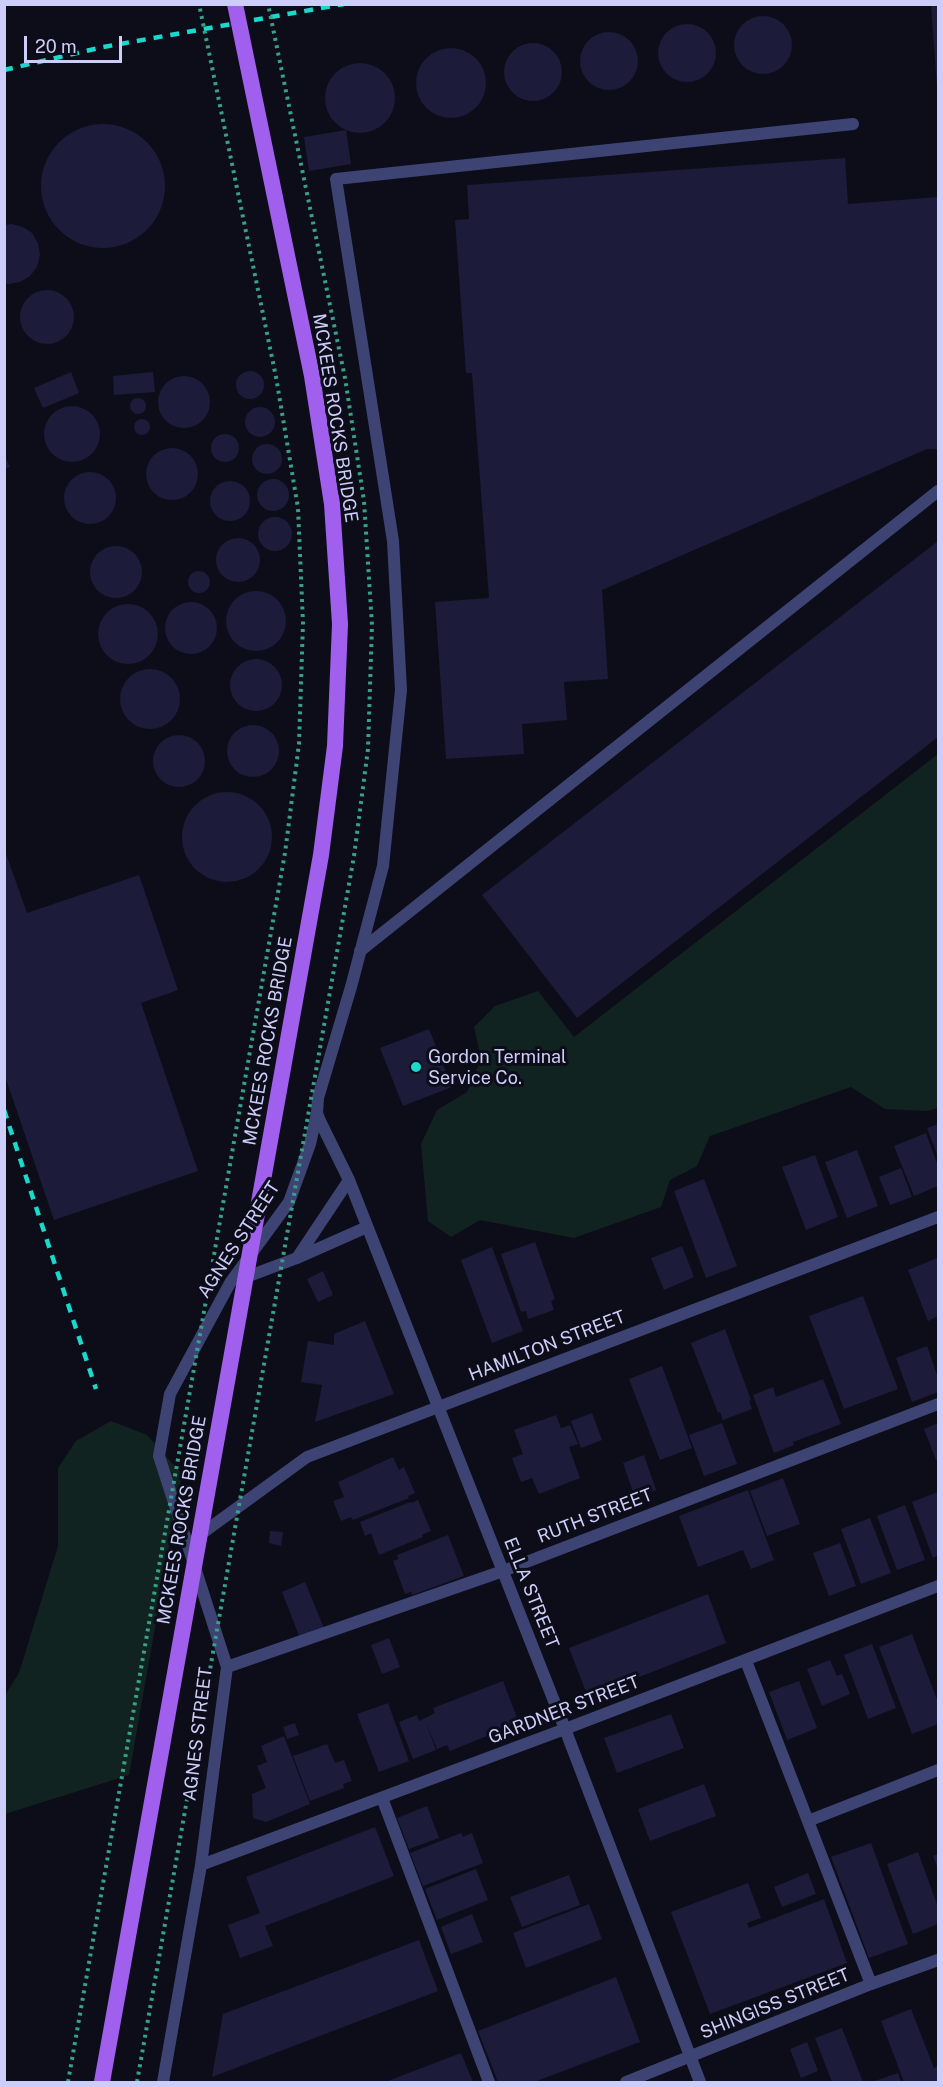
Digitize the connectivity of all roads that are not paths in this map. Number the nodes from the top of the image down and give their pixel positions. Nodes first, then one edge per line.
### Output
1 (235, 4) edge
2 (853, 124) dead end
3 (939, 491) edge
4 (360, 951) junction
5 (318, 1117) junction
6 (349, 1179) junction
7 (939, 1217) edge
8 (368, 1227) junction
9 (297, 1258) junction
10 (230, 1283) junction
11 (939, 1404) edge
12 (438, 1407) junction
13 (187, 1544) junction
14 (503, 1571) junction
15 (939, 1586) edge
16 (746, 1661) junction
17 (227, 1667) junction
18 (565, 1729) junction
19 (939, 1770) edge
20 (382, 1798) junction
21 (808, 1821) junction
22 (201, 1865) junction
23 (939, 1960) edge
24 (871, 1984) junction
25 (690, 2058) junction
26 (102, 2082) edge
27 (163, 2082) edge
28 (489, 2082) edge
29 (626, 2082) edge
30 (700, 2082) edge

1 - 26 main road, MCKEES ROCKS BRIDGE, bridge
2 - 4 street, AGNES STREET
3 - 4 street
4 - 5 street, AGNES STREET
5 - 6 street, ELLA STREET
5 - 10 street, AGNES STREET
6 - 8 street, ELLA STREET
6 - 9 street
7 - 12 street, HAMILTON STREET
8 - 9 street
8 - 12 street, ELLA STREET
9 - 10 street
10 - 13 street, AGNES STREET
11 - 14 street, RUTH STREET
12 - 13 street, HAMILTON STREET
12 - 14 street, ELLA STREET
13 - 17 street, AGNES STREET
14 - 17 street, RUTH STREET
14 - 18 street, ELLA STREET
15 - 16 street, GARDNER STREET
16 - 18 street, GARDNER STREET
16 - 21 street
17 - 22 street, AGNES STREET
18 - 20 street, GARDNER STREET
18 - 25 street, ELLA STREET
19 - 21 street
20 - 22 street, GARDNER STREET
20 - 28 street
21 - 24 street
22 - 27 street, AGNES STREET
23 - 24 street, SHINGISS STREET
24 - 25 street, SHINGISS STREET
25 - 29 street, SHINGISS STREET
25 - 30 street, ELLA STREET

